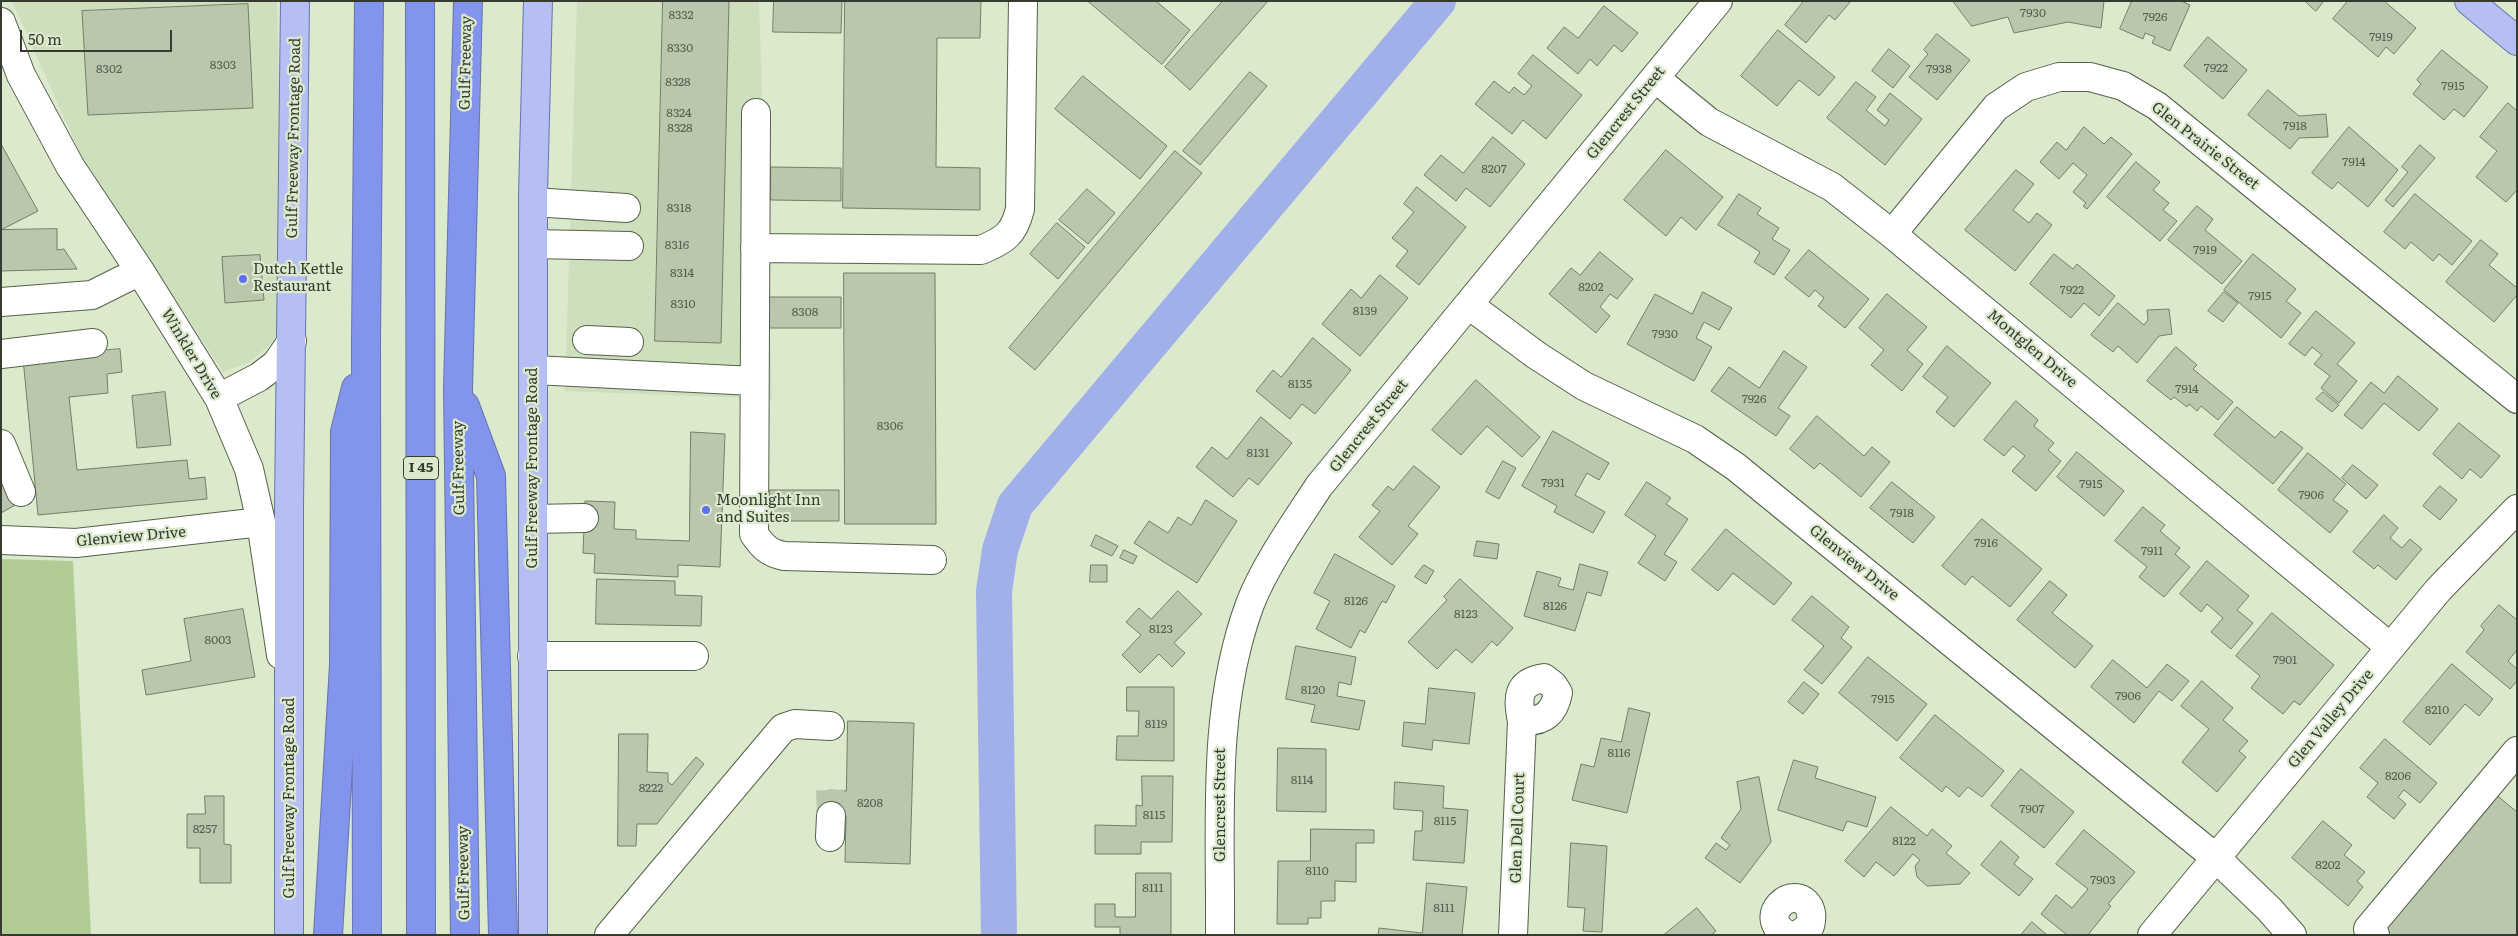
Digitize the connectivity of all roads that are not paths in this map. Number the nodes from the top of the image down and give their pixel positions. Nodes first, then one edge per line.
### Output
1 (295, 1) edge
2 (369, 1) edge
3 (420, 1) edge
4 (468, 1) edge
5 (538, 1) edge
6 (1023, 1) edge
7 (1718, 1) edge
8 (2469, 1) edge
9 (1, 22) edge
10 (2517, 41) edge
11 (1655, 78) junction
12 (756, 113) dead end
13 (533, 202) junction
14 (626, 208) dead end
15 (1892, 234) junction
16 (533, 244) junction
17 (629, 246) dead end
18 (755, 248) junction
19 (140, 271) junction
20 (1, 302) edge
21 (1469, 304) junction
22 (587, 340) dead end
23 (292, 341) junction
24 (629, 342) dead end
25 (93, 343) dead end
26 (366, 343) junction
27 (1, 354) edge
28 (534, 370) junction
29 (754, 381) junction
30 (458, 388) junction
31 (219, 398) junction
32 (2517, 399) edge
33 (1, 444) edge
34 (21, 492) dead end
35 (2517, 509) edge
36 (584, 518) tunnel mouth
37 (533, 519) junction
38 (261, 522) junction
39 (1, 540) edge
40 (932, 560) dead end
41 (2390, 647) junction
42 (532, 656) junction
43 (694, 656) dead end
44 (290, 719) junction
45 (1522, 721) dead end
46 (830, 726) dead end
47 (2517, 752) edge
48 (2216, 858) junction
49 (290, 935) edge
50 (328, 935) edge
51 (367, 935) edge
52 (421, 935) edge
53 (465, 935) edge
54 (503, 935) edge
55 (532, 935) edge
56 (609, 935) edge
57 (1220, 935) edge
58 (1513, 935) edge
59 (2152, 935) edge
60 (2292, 935) edge
61 (2375, 935) edge

1 - 23 main road, Gulf Freeway Frontage Road
2 - 26 highway
3 - 52 highway, I 45
4 - 30 highway, Gulf Freeway / I 45
5 - 13 main road, Gulf Freeway Frontage Road
6 - 18 street
7 - 11 street, Glencrest Street
8 - 10 main road
9 - 19 street, Winkler Drive
11 - 15 street, Montglen Drive
11 - 21 street, Glencrest Street
12 - 18 street
13 - 14 street
13 - 16 main road, Gulf Freeway Frontage Road
15 - 32 street, Glen Prairie Street
15 - 41 street, Montglen Drive
16 - 17 street
16 - 28 main road, Gulf Freeway Frontage Road
18 - 29 street
19 - 20 street
19 - 31 street, Winkler Drive
21 - 48 street, Glenview Drive
21 - 57 street, Glencrest Street
22 - 24 street
23 - 31 street
23 - 44 main road, Gulf Freeway Frontage Road
25 - 27 street
26 - 50 highway
26 - 51 highway
28 - 29 street
28 - 37 main road, Gulf Freeway Frontage Road
29 - 40 street
30 - 53 highway, Gulf Freeway / I 45
30 - 54 highway
31 - 38 street, Winkler Drive
33 - 34 street
35 - 41 street, Glen Valley Drive
36 - 37 street
37 - 42 main road, Gulf Freeway Frontage Road
38 - 39 street, Glenview Drive
38 - 44 street, Winkler Drive
41 - 48 street, Glen Valley Drive
42 - 43 street
42 - 55 main road, Gulf Freeway Frontage Road
44 - 49 main road, Gulf Freeway Frontage Road
45 - 58 street, Glen Dell Court
46 - 56 street
47 - 61 street
48 - 59 street, Glen Valley Drive
48 - 60 street, Glenview Drive

